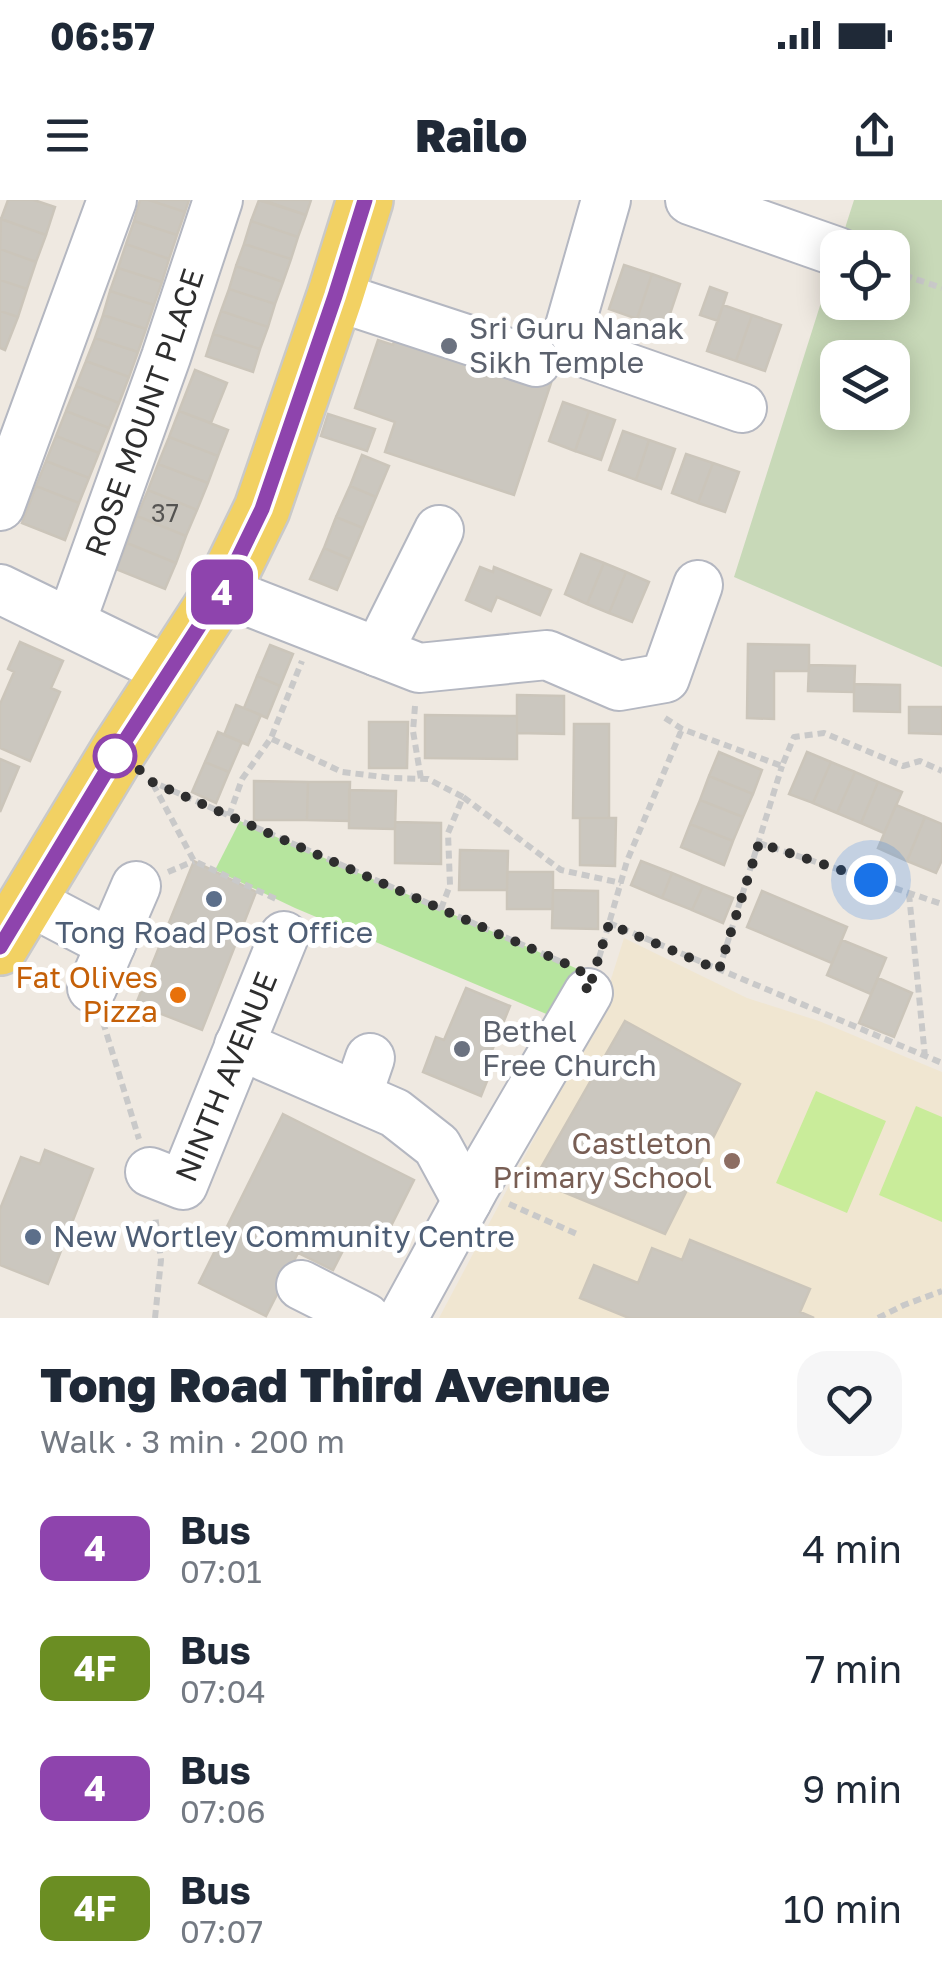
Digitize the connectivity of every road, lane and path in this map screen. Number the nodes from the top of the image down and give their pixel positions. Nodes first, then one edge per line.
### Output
1 (112, 200) edge
2 (218, 200) edge
3 (365, 200) edge
4 (606, 200) edge
5 (711, 203) edge
6 (820, 245) edge
7 (910, 277) edge
8 (942, 288) edge
9 (335, 296) junction
10 (536, 362) dead end
11 (742, 408) dead end
12 (0, 506) edge
13 (439, 530) dead end
14 (698, 585) dead end
15 (0, 589) edge
16 (222, 591) junction
17 (71, 622) junction
18 (315, 628) junction
19 (398, 660) junction
20 (170, 671) junction
21 (619, 686) junction
22 (682, 729) junction
23 (271, 738) junction
24 (136, 766) junction
25 (782, 766) junction
26 (942, 771) edge
27 (421, 779) junction
28 (463, 797) junction
29 (229, 816) junction
30 (759, 843) junction
31 (621, 883) junction
32 (136, 886) dead end
33 (909, 893) junction
34 (29, 901) junction
35 (942, 904) edge
36 (442, 909) junction
37 (609, 924) junction
38 (284, 936) joint
39 (111, 944) junction
40 (0, 947) edge
41 (719, 970) junction
42 (92, 988) dead end
43 (588, 992) junction
44 (239, 1045) junction
45 (926, 1056) junction
46 (942, 1064) edge
47 (150, 1172) dead end
48 (470, 1195) junction
49 (577, 1234) dead end
50 (302, 1285) dead end
51 (942, 1291) edge
52 (366, 1318) edge
53 (403, 1318) edge
54 (878, 1318) edge

1 - 12 street
2 - 17 street, ROSE MOUNT PLACE
3 - 9 main road
4 - 11 street
5 - 6 street
7 - 8 path
9 - 10 street
9 - 16 main road
13 - 19 street
14 - 21 street
15 - 17 street
16 - 18 street
16 - 20 main road
17 - 20 street
18 - 19 street
18 - 23 path
19 - 21 street
19 - 27 path
20 - 24 main road
21 - 22 path
22 - 25 path
22 - 31 path
23 - 27 path
23 - 29 path
24 - 29 path
24 - 34 main road
24 - 38 path
25 - 26 path
25 - 30 path
27 - 28 path
28 - 31 path
28 - 36 path
29 - 36 path
30 - 33 path
30 - 41 path
31 - 37 path
32 - 39 street
33 - 35 path
33 - 45 path
34 - 39 street
34 - 40 main road
36 - 43 path
37 - 41 path
37 - 43 path
38 - 44 street, NINTH AVENUE
39 - 42 street
41 - 45 path
43 - 48 street
44 - 47 street, NINTH AVENUE
44 - 48 street
45 - 46 path
48 - 49 path
48 - 53 street
50 - 52 street
51 - 54 path

